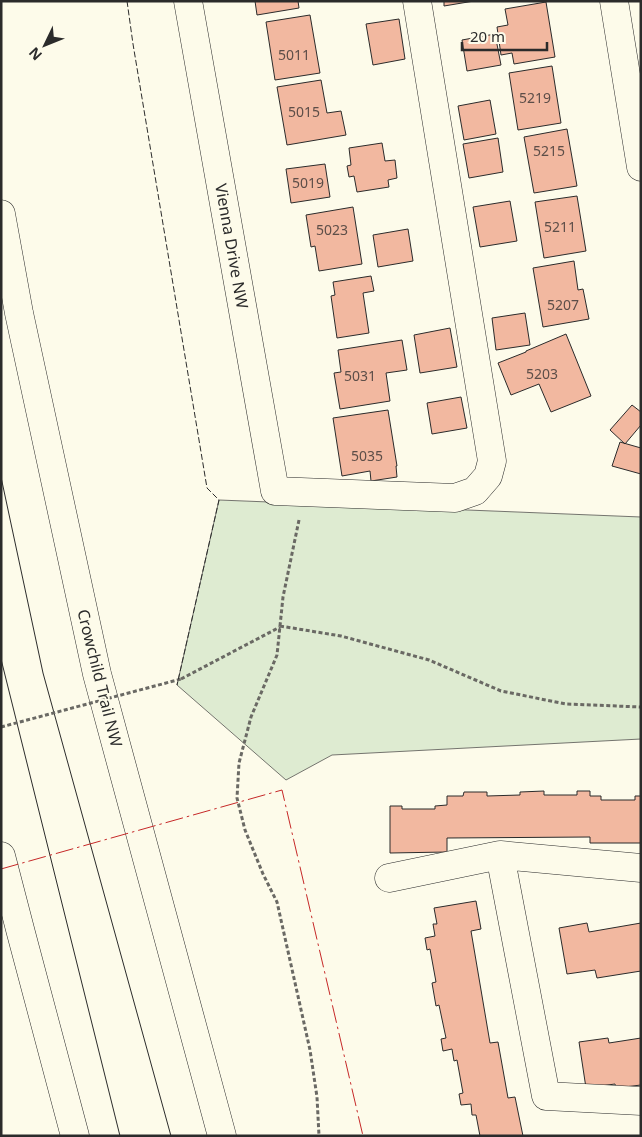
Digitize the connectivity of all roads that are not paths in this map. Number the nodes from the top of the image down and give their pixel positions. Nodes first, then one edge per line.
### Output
1 (188, 1) edge
2 (417, 1) edge
3 (614, 1) edge
4 (641, 167) edge
5 (1, 214) edge
6 (500, 855) junction
7 (1, 856) edge
8 (641, 868) edge
9 (389, 878) dead end
10 (641, 1101) edge
11 (75, 1136) edge
12 (222, 1136) edge

1 - 2 main road, Vienna Drive NW
3 - 4 main road
5 - 12 main road, Crowchild Trail NW
6 - 8 main road
6 - 9 main road
6 - 10 main road
7 - 11 main road

